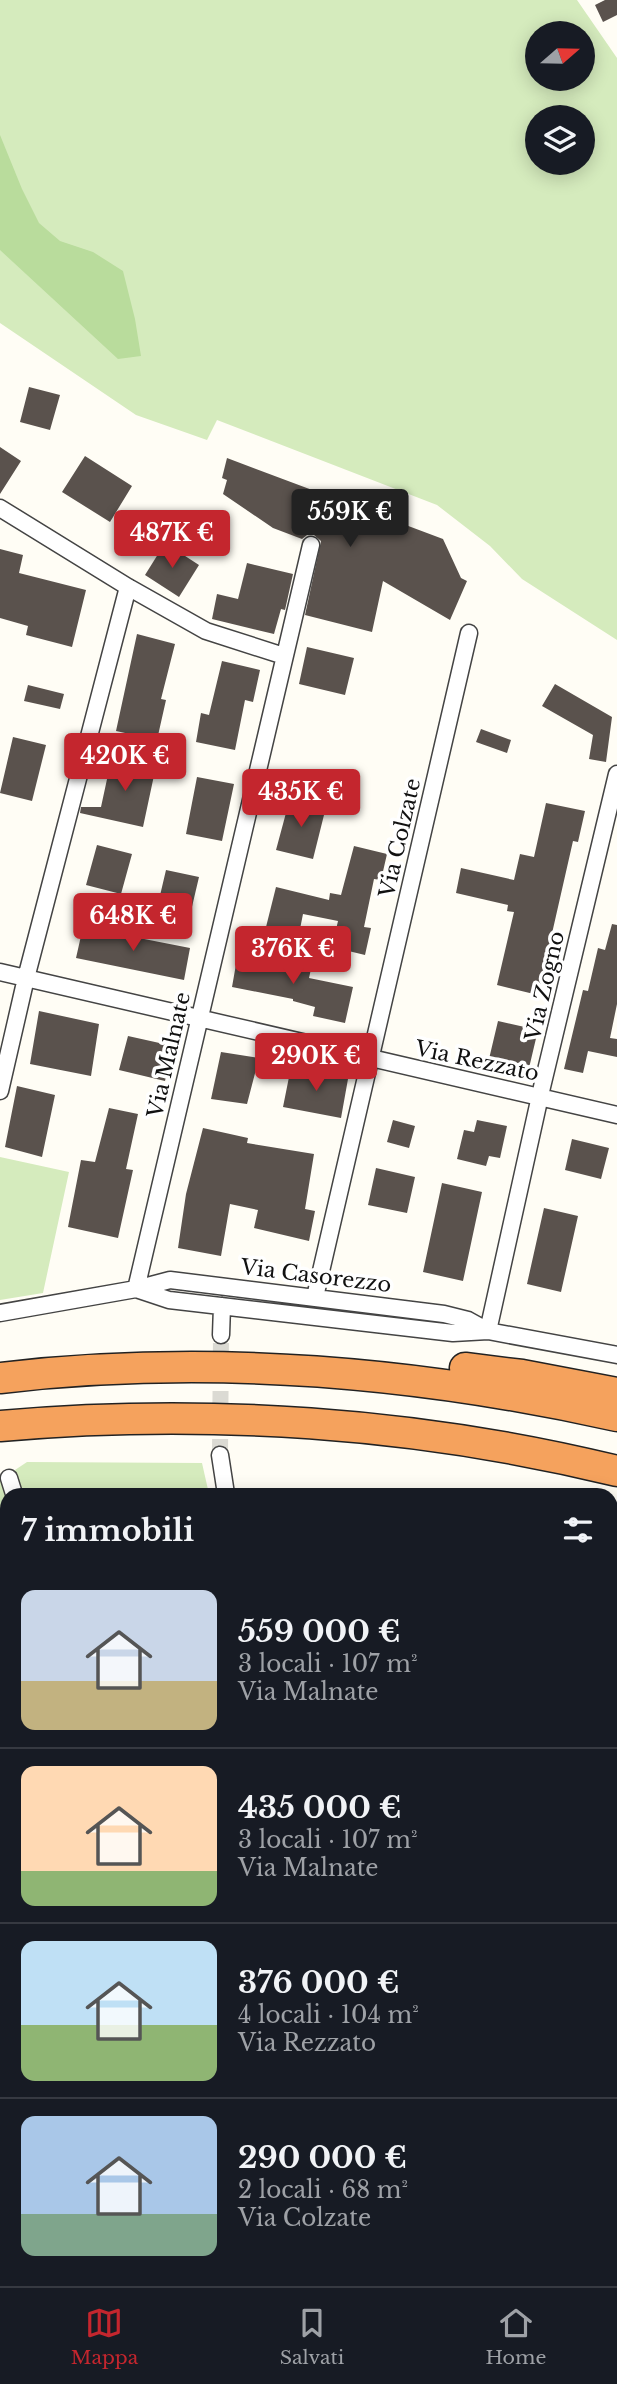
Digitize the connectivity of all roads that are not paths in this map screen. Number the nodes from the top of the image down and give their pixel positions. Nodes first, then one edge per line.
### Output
1 (0, 508) edge
2 (311, 545) dead end
3 (128, 587) junction
4 (469, 633) dead end
5 (284, 656) junction
6 (617, 774) edge
7 (0, 972) edge
8 (26, 978) junction
9 (200, 1018) junction
10 (369, 1059) junction
11 (0, 1091) edge
12 (541, 1097) junction
13 (617, 1115) edge
14 (136, 1289) junction
15 (316, 1297) junction
16 (222, 1306) junction
17 (0, 1313) edge
18 (488, 1331) junction
19 (220, 1335) tunnel mouth
20 (617, 1355) edge
21 (373, 1375) junction
22 (0, 1378) edge
23 (617, 1393) edge
24 (617, 1416) edge
25 (0, 1426) edge
26 (220, 1455) tunnel mouth
27 (617, 1471) edge
28 (9, 1478) dead end
29 (12, 1488) edge
30 (225, 1488) edge

1 - 3 street
2 - 5 street, Via Malnate
3 - 5 street
3 - 8 street
4 - 10 street, Via Colzate
5 - 9 street, Via Malnate
6 - 12 street, Via Zogno
7 - 8 street, Via Rezzato
8 - 9 street, Via Rezzato
8 - 11 street
9 - 10 street, Via Rezzato
9 - 14 street, Via Malnate
10 - 12 street, Via Rezzato
10 - 15 street, Via Colzate
12 - 13 street, Via Rezzato
12 - 18 street, Via Zogno
14 - 15 street, Via Casorezzo
14 - 16 street, Via Casorezzo
14 - 17 street, Via Casorezzo
15 - 18 street, Via Casorezzo
16 - 18 street, Via Casorezzo
16 - 19 street
18 - 20 street, Via Casorezzo
21 - 22 highway
21 - 23 highway
21 - 24 highway
25 - 27 highway
26 - 30 street
28 - 29 street

